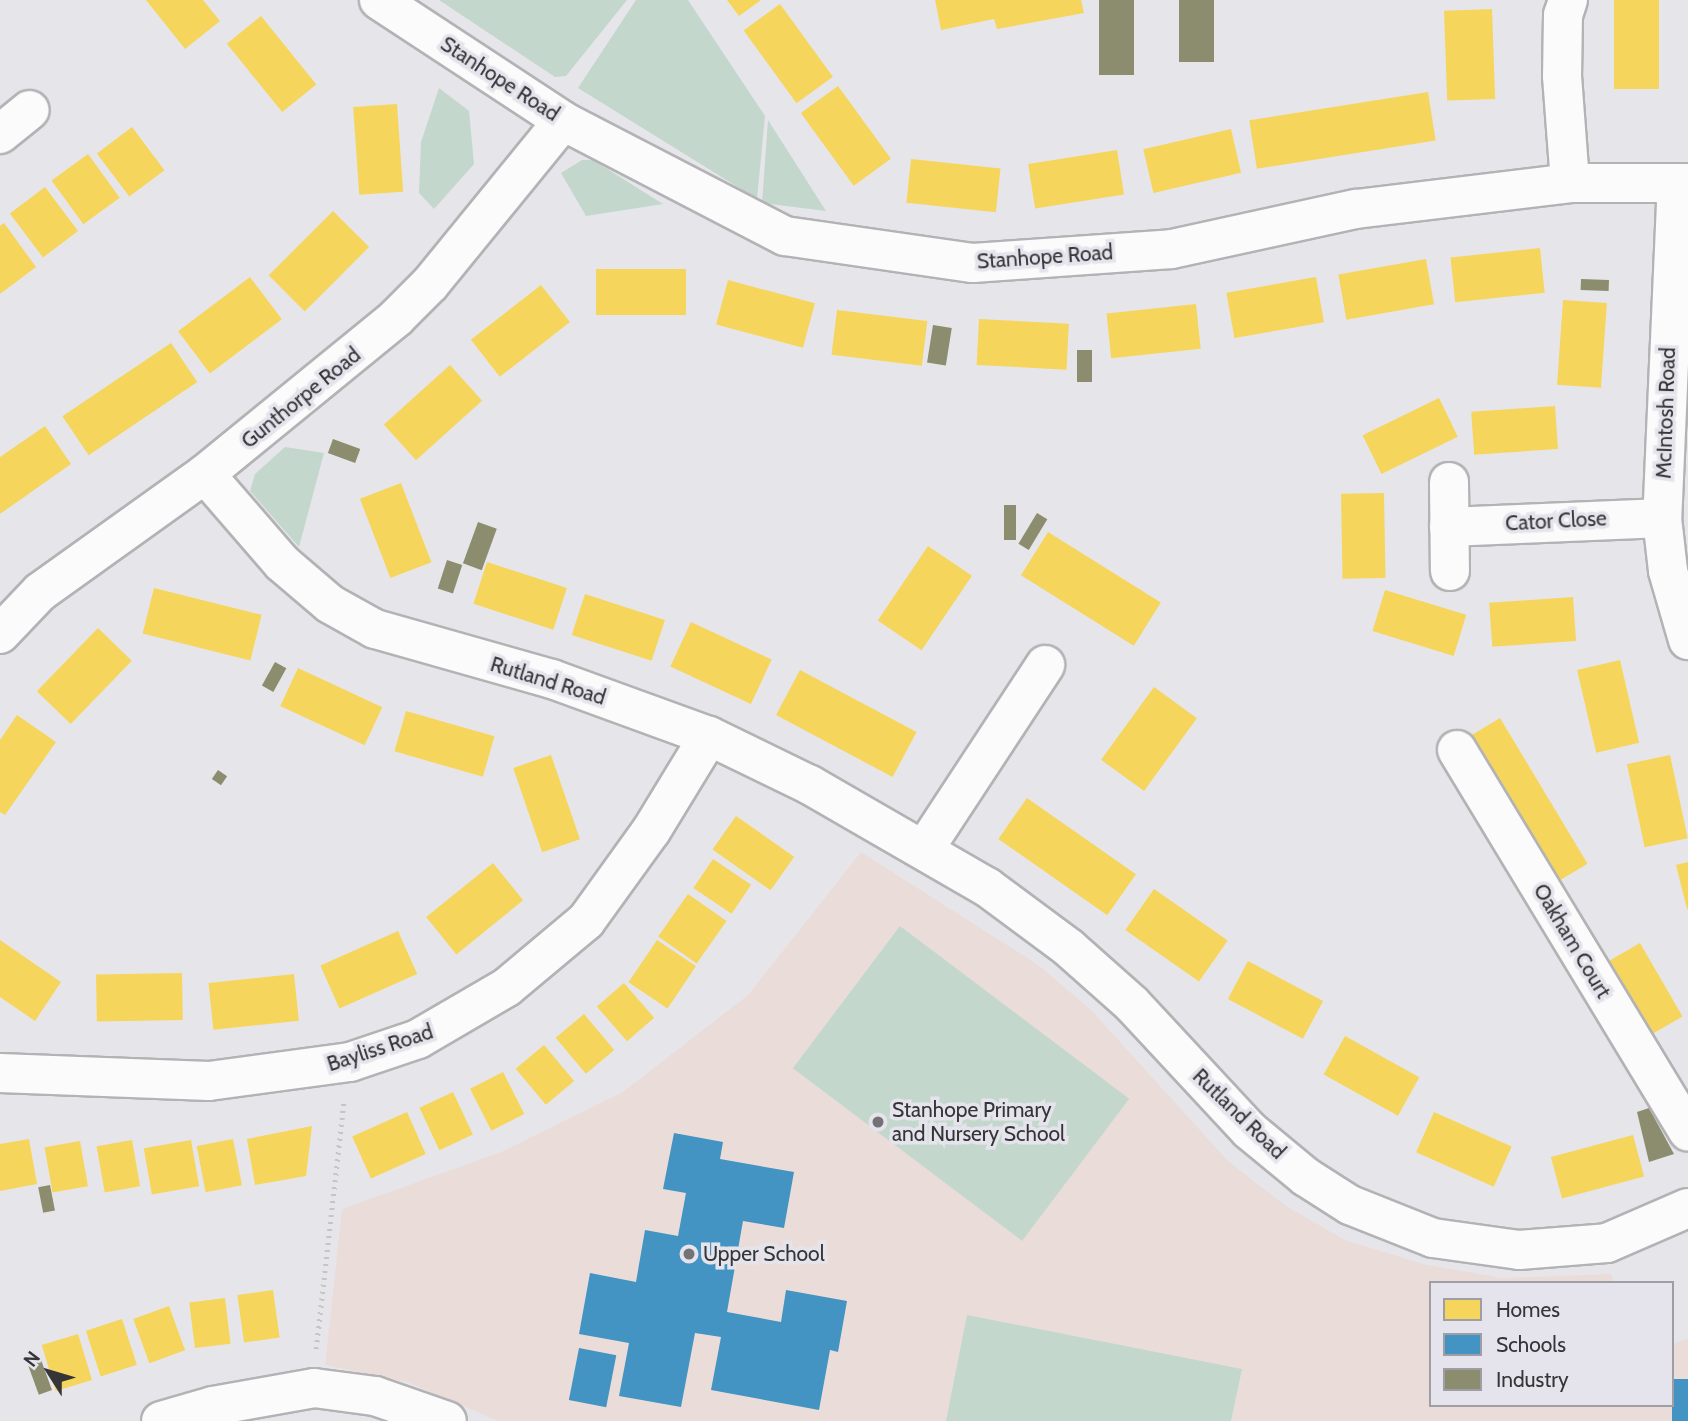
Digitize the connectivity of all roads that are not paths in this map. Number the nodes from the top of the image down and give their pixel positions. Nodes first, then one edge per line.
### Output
1 (379, 0) edge
2 (1568, 0) edge
3 (30, 110) dead end
4 (563, 121) junction
5 (0, 134) edge
6 (1570, 183) junction
7 (1681, 183) edge
8 (1677, 386) edge
9 (205, 474) junction
10 (1449, 482) dead end
11 (1662, 517) junction
12 (1449, 527) junction
13 (1450, 571) dead end
14 (0, 634) edge
15 (1688, 640) edge
16 (1045, 665) dead end
17 (709, 736) junction
18 (1457, 750) dead end
19 (925, 848) junction
20 (0, 1073) edge
21 (1688, 1132) edge
22 (1688, 1208) edge
23 (161, 1421) edge
24 (447, 1421) edge

1 - 4 street, Stanhope Road
2 - 6 street
3 - 5 street
4 - 6 street, Stanhope Road
4 - 9 street, Gunthorpe Road
6 - 7 street, Stanhope Road
7 - 8 street, McIntosh Road
8 - 11 street, McIntosh Road
9 - 14 street, Gunthorpe Road
9 - 17 street, Rutland Road
10 - 12 street
11 - 12 street, Cator Close
11 - 15 street, McIntosh Road
12 - 13 street
16 - 19 street
17 - 19 street, Rutland Road
17 - 20 street, Bayliss Road
18 - 21 street, Oakham Court
19 - 22 street, Rutland Road
23 - 24 street

